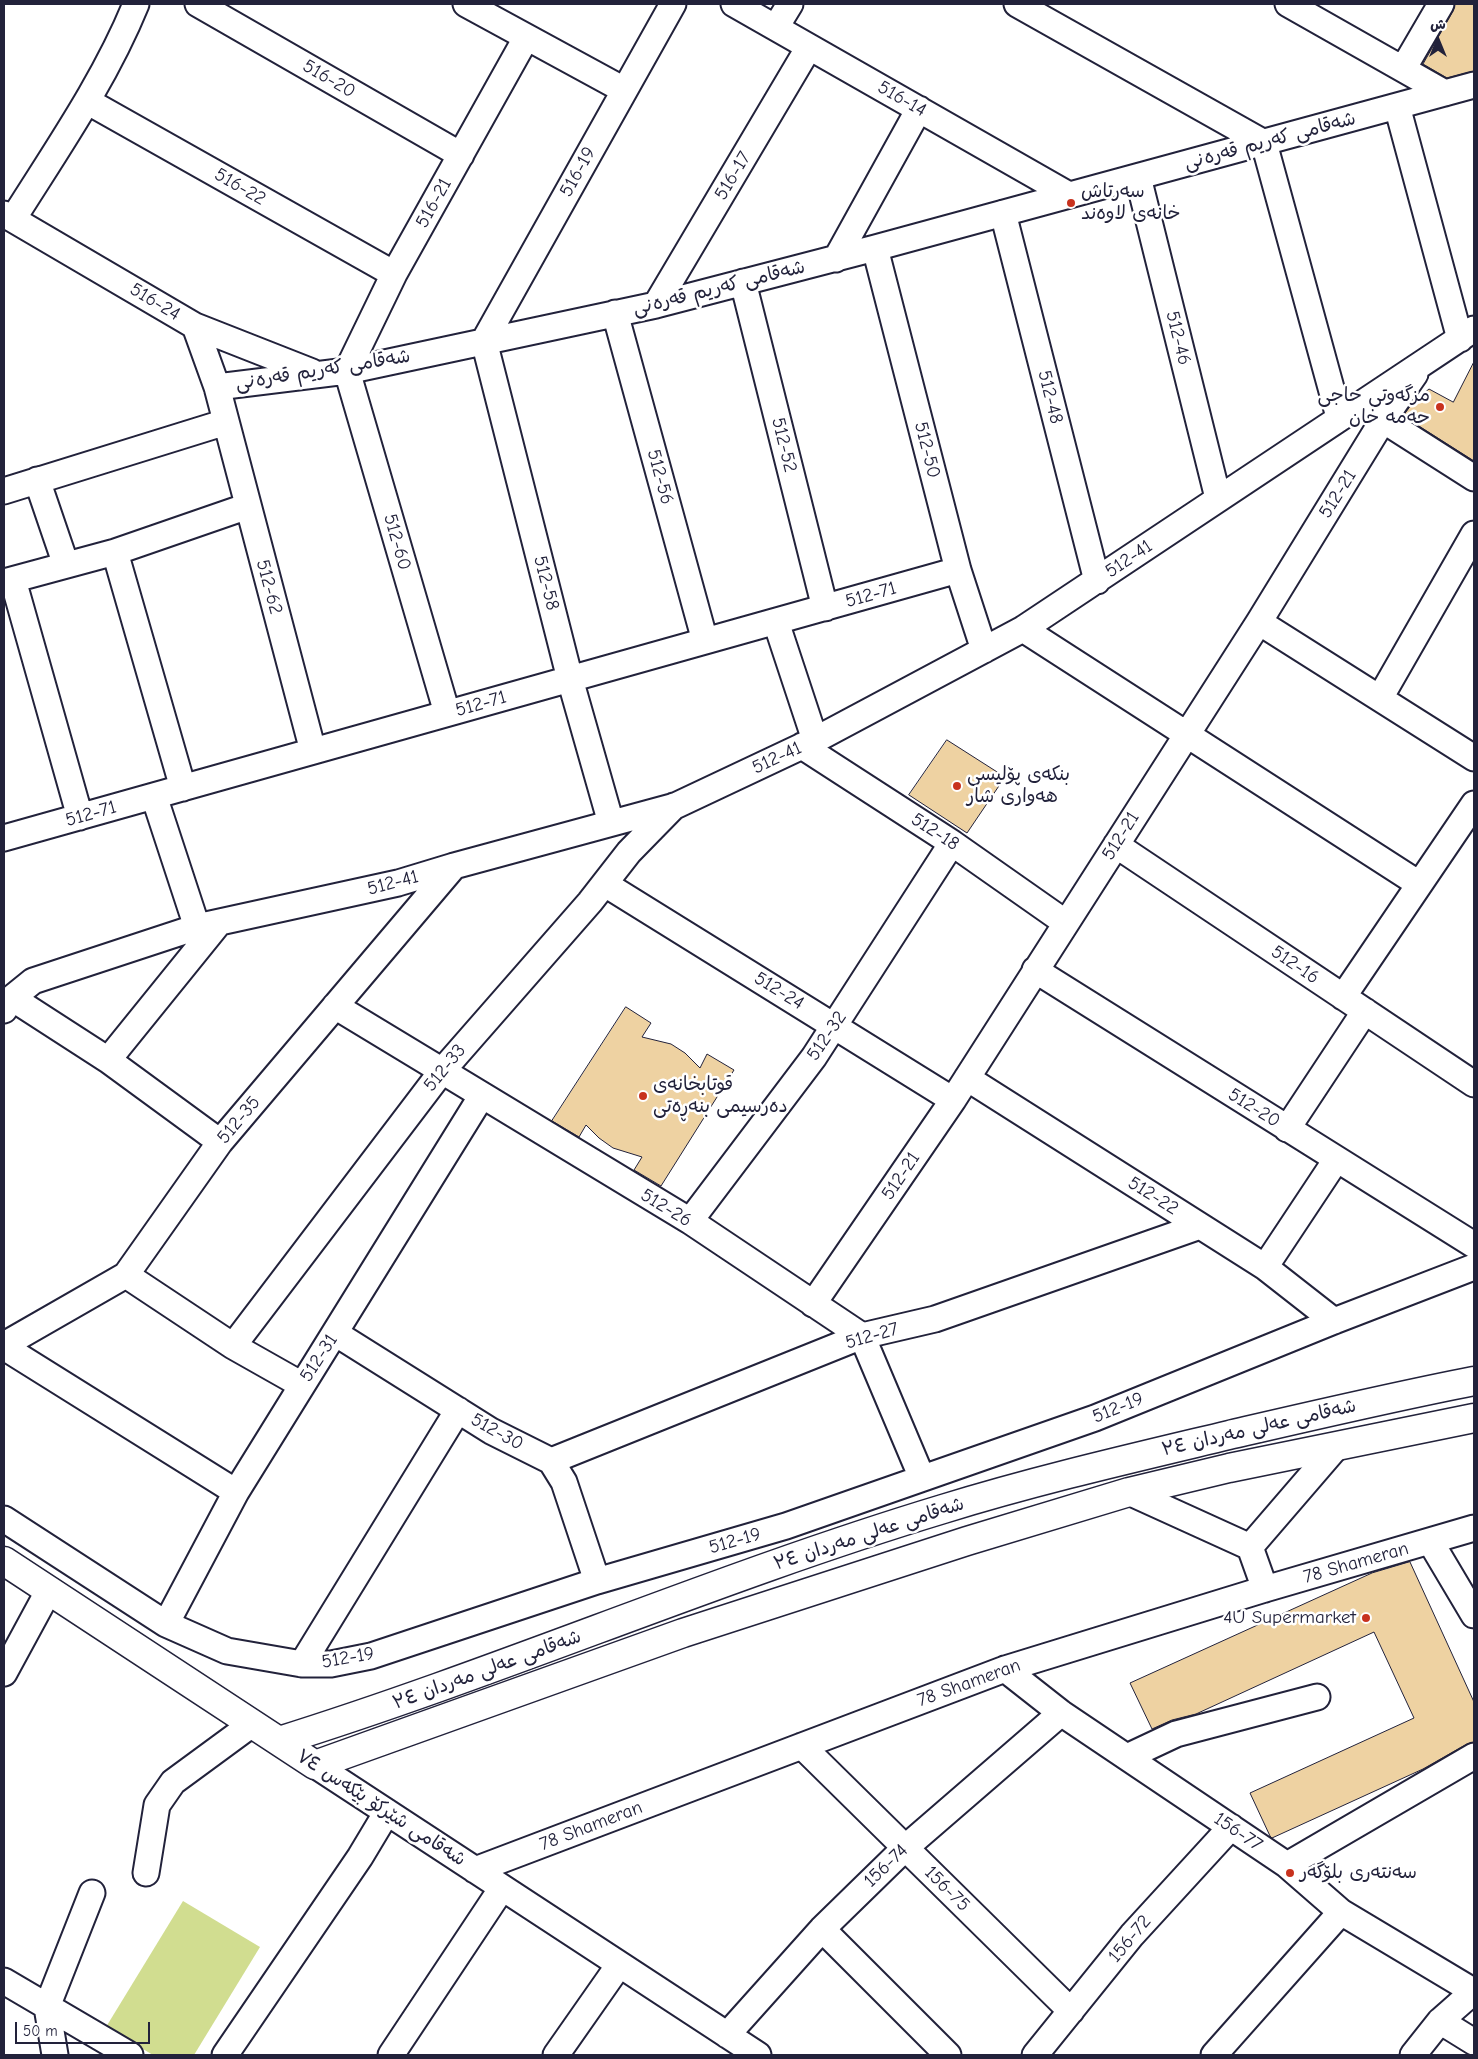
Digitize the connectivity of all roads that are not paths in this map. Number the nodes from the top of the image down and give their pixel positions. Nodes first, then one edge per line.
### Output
1 (136, 4) edge
2 (198, 4) edge
3 (466, 4) edge
4 (673, 4) edge
5 (734, 4) edge
6 (790, 4) edge
7 (1018, 4) edge
8 (1288, 4) edge
9 (1441, 4) edge
10 (776, 27) junction
11 (526, 38) junction
12 (809, 46) junction
13 (1403, 69) junction
14 (1474, 85) edge
15 (624, 90) junction
16 (1444, 93) junction
17 (87, 100) junction
18 (1397, 106) junction
19 (919, 109) junction
20 (1264, 143) junction
21 (461, 154) junction
22 (1138, 177) junction
23 (1069, 195) junction
24 (1003, 213) junction
25 (8, 216) edge
26 (875, 248) junction
27 (836, 259) junction
28 (394, 274) junction
29 (743, 282) junction
30 (656, 304) junction
31 (615, 313) junction
32 (195, 326) junction
33 (1467, 334) edge
34 (484, 341) junction
35 (1422, 363) junction
36 (347, 370) junction
37 (314, 373) junction
38 (217, 387) junction
39 (1339, 417) junction
40 (1384, 420) junction
41 (226, 422) junction
42 (1474, 478) edge
43 (37, 480) junction
44 (4, 491) edge
45 (1218, 498) junction
46 (248, 506) junction
47 (1474, 534) edge
48 (115, 552) junction
49 (66, 565) junction
50 (958, 570) junction
51 (8, 581) edge
52 (1096, 581) junction
53 (824, 608) junction
54 (776, 622) junction
55 (1259, 622) junction
56 (1023, 629) junction
57 (705, 641) junction
58 (984, 650) junction
59 (570, 679) junction
60 (1380, 698) junction
61 (447, 714) junction
62 (1189, 735) junction
63 (809, 743) junction
64 (313, 751) junction
65 (1474, 758) edge
66 (183, 788) junction
67 (154, 796) junction
68 (1474, 804) edge
69 (675, 806) junction
70 (80, 817) junction
71 (611, 823) junction
72 (4, 838) edge
73 (952, 843) junction
74 (1116, 846) junction
75 (454, 866) junction
76 (605, 884) junction
77 (1419, 884) junction
78 (1066, 923) junction
79 (208, 926) junction
80 (1035, 970) junction
81 (1343, 997) junction
82 (8, 1004) edge
83 (335, 1006) junction
84 (1365, 1011) junction
85 (835, 1026) junction
86 (108, 1060) junction
87 (442, 1071) junction
88 (967, 1078) junction
89 (1474, 1084) edge
90 (481, 1097) junction
91 (953, 1100) junction
92 (1287, 1129) junction
93 (220, 1142) junction
94 (1336, 1160) junction
95 (690, 1221) junction
96 (1200, 1226) junction
97 (1474, 1249) edge
98 (1265, 1267) junction
99 (126, 1275) junction
100 (814, 1304) junction
101 (1334, 1321) junction
102 (335, 1333) junction
103 (862, 1336) junction
104 (4, 1346) edge
105 (233, 1346) junction
106 (1474, 1381) edge
107 (302, 1385) junction
108 (458, 1410) junction
109 (1474, 1418) edge
110 (1337, 1446) junction
111 (550, 1461) junction
112 (922, 1478) junction
113 (236, 1492) junction
114 (1129, 1492) junction
115 (4, 1519) edge
116 (1474, 1528) edge
117 (1430, 1541) junction
118 (1250, 1547) junction
119 (4, 1561) edge
120 (597, 1582) junction
121 (1265, 1589) junction
122 (49, 1590) junction
123 (1474, 1615) edge
124 (166, 1624) junction
125 (302, 1664) junction
126 (1005, 1669) junction
127 (4, 1673) edge
128 (1317, 1697) dead end
129 (1062, 1713) junction
130 (252, 1724) junction
131 (279, 1741) junction
132 (802, 1746) junction
133 (1474, 1756) edge
134 (1127, 1757) junction
135 (315, 1765) junction
136 (387, 1812) junction
137 (1231, 1827) junction
138 (905, 1848) junction
139 (1287, 1865) junction
140 (475, 1870) junction
141 (146, 1873) dead end
142 (502, 1888) junction
143 (92, 1893) dead end
144 (1341, 1912) junction
145 (822, 1929) junction
146 (619, 1965) junction
147 (4, 1980) edge
148 (1474, 1991) edge
149 (48, 2007) junction
150 (1071, 2011) junction
151 (1440, 2021) junction
152 (728, 2035) junction
153 (1474, 2042) edge
154 (55, 2055) edge
155 (130, 2055) edge
156 (225, 2055) edge
157 (391, 2055) edge
158 (556, 2055) edge
159 (758, 2055) edge
160 (948, 2055) edge
161 (1035, 2055) edge
162 (1214, 2055) edge
163 (1413, 2055) edge

1 - 17 street
2 - 21 street, 516-20
3 - 11 street
4 - 15 street, 516-19
5 - 10 street, 516-14
6 - 10 street
7 - 20 street
8 - 13 street
9 - 13 street
10 - 12 street, 516-14
11 - 15 street
11 - 21 street, 516-21
12 - 19 street, 516-14
12 - 30 street, 516-17
13 - 16 street
14 - 16 street, شەقامی کەریم قەرەنی
15 - 34 street, 516-19
16 - 18 street, شەقامی کەریم قەرەنی
17 - 25 street
17 - 28 street, 516-22
18 - 20 street, شەقامی کەریم قەرەنی
18 - 33 street
19 - 23 street, 516-14
19 - 27 street
20 - 22 street, شەقامی کەریم قەرەنی
20 - 39 street
21 - 28 street, 516-21
22 - 23 street, شەقامی کەریم قەرەنی
22 - 45 street, 512-46
23 - 24 street, شەقامی کەریم قەرەنی
24 - 26 street, شەقامی کەریم قەرەنی
24 - 52 street, 512-48
25 - 32 street, 516-24
26 - 27 street, شەقامی کەریم قەرەنی
26 - 50 street, 512-50
27 - 29 street, شەقامی کەریم قەرەنی
28 - 36 street, 516-21
29 - 30 street, شەقامی کەریم قەرەنی
29 - 53 street, 512-52
30 - 31 street, شەقامی کەریم قەرەنی
31 - 34 street, شەقامی کەریم قەرەنی
31 - 57 street, 512-56
32 - 37 street, 516-24
32 - 38 street
33 - 35 street, 512-41
34 - 36 street, شەقامی کەریم قەرەنی
34 - 59 street, 512-58
35 - 39 street, 512-41
35 - 40 street, 512-21
36 - 37 street, شەقامی کەریم قەرەنی
36 - 61 street, 512-60
37 - 38 street, شەقامی کەریم قەرەنی
38 - 41 street, شەقامی کەریم قەرەنی
39 - 45 street, 512-41
40 - 42 street
40 - 55 street, 512-21
41 - 43 street
41 - 46 street, 512-62
43 - 44 street
43 - 49 street
45 - 52 street, 512-41
46 - 48 street
46 - 64 street, 512-62
47 - 60 street
48 - 49 street
48 - 66 street
49 - 51 street
50 - 53 street, 512-71
50 - 58 street, 512-50
51 - 70 street
52 - 56 street, 512-41
53 - 54 street, 512-71
54 - 57 street, 512-71
54 - 63 street
55 - 60 street
55 - 62 street, 512-21
56 - 58 street, 512-41
56 - 62 street
57 - 59 street, 512-71
58 - 63 street, 512-41
59 - 61 street, 512-71
59 - 71 street, 512-58
60 - 65 street
61 - 64 street, 512-71
62 - 74 street, 512-21
62 - 77 street
63 - 69 street, 512-41
63 - 73 street, 512-18
64 - 66 street, 512-71
66 - 67 street, 512-71
67 - 70 street, 512-71
67 - 79 street
68 - 77 street
69 - 71 street, 512-41
69 - 76 street, 512-33
70 - 72 street, 512-71
71 - 75 street, 512-41
73 - 78 street, 512-18
73 - 85 street, 512-32
74 - 78 street, 512-21
74 - 81 street, 512-16
75 - 79 street, 512-41
75 - 83 street, 512-35
76 - 85 street, 512-24
76 - 87 street, 512-33
77 - 81 street
78 - 80 street, 512-21
79 - 82 street, 512-41
79 - 86 street
80 - 88 street, 512-21
80 - 92 street, 512-20
81 - 84 street, 512-16
82 - 86 street
83 - 87 street, 512-26
83 - 93 street, 512-35
84 - 89 street, 512-16
84 - 92 street
85 - 91 street, 512-24
85 - 95 street, 512-32
86 - 93 street
87 - 90 street, 512-26
87 - 105 street, 512-33
88 - 91 street, 512-21
88 - 96 street, 512-22
90 - 95 street, 512-26
90 - 102 street, 512-31
91 - 100 street, 512-21
92 - 94 street, 512-20
93 - 99 street, 512-35
94 - 97 street, 512-20
94 - 98 street
95 - 100 street, 512-26
96 - 98 street, 512-22
96 - 103 street, 512-27
97 - 101 street, 512-19
98 - 101 street, 512-22
99 - 104 street, 512-35
99 - 105 street
100 - 103 street, 512-26
101 - 112 street, 512-19
102 - 107 street, 512-31
102 - 108 street, 512-30
103 - 111 street, 512-27
103 - 112 street
104 - 113 street
105 - 107 street
106 - 131 main road, شەقامی عەلی مەردان ٣٤
107 - 113 street, 512-31
108 - 111 street, 512-30
108 - 125 street
109 - 110 main road, شەقامی عەلی مەردان ٣٤
110 - 114 main road, شەقامی عەلی مەردان ٣٤
110 - 118 street
111 - 120 street, 512-30
112 - 120 street, 512-19
113 - 124 street, 512-31
114 - 118 street
114 - 135 main road, شەقامی عەلی مەردان ٣٤
115 - 124 street, 512-19
116 - 117 street, 78 Shameran
117 - 121 street, 78 Shameran
117 - 123 street
118 - 121 street
119 - 122 main road, شەقامی شێرکۆ بێکەس ٧٤
120 - 125 street, 512-19
121 - 126 street, 78 Shameran
122 - 127 street
122 - 130 main road, شەقامی شێرکۆ بێکەس ٧٤
124 - 125 street, 512-19
126 - 129 street, 156-77
126 - 132 street, 78 Shameran
128 - 134 street
129 - 134 street, 156-77
129 - 138 street, 156-74
130 - 131 main road, شەقامی شێرکۆ بێکەس ٧٤
130 - 141 street
131 - 135 main road, شەقامی شێرکۆ بێکەس ٧٤
132 - 138 street, 156-75
132 - 140 street, 78 Shameran
133 - 139 street
134 - 137 street, 156-77
135 - 136 street, شەقامی شێرکۆ بێکەس ٧٤
136 - 140 street, شەقامی شێرکۆ بێکەس ٧٤
136 - 156 street
137 - 139 street, 156-77
137 - 150 street, 156-72
138 - 145 street, 156-74
138 - 150 street, 156-75
139 - 144 street, 156-77
140 - 142 street, شەقامی شێرکۆ بێکەس ٧٤
142 - 146 street, شەقامی شێرکۆ بێکەس ٧٤
142 - 157 street
143 - 149 street
144 - 148 street, 156-77
144 - 162 street
145 - 152 street, 156-74
145 - 160 street
146 - 152 street, شەقامی شێرکۆ بێکەس ٧٤
146 - 158 street
147 - 149 street
148 - 151 street
149 - 154 street
149 - 155 street
150 - 161 street, 156-72
151 - 153 street
151 - 163 street
152 - 159 street, شەقامی شێرکۆ بێکەس ٧٤

